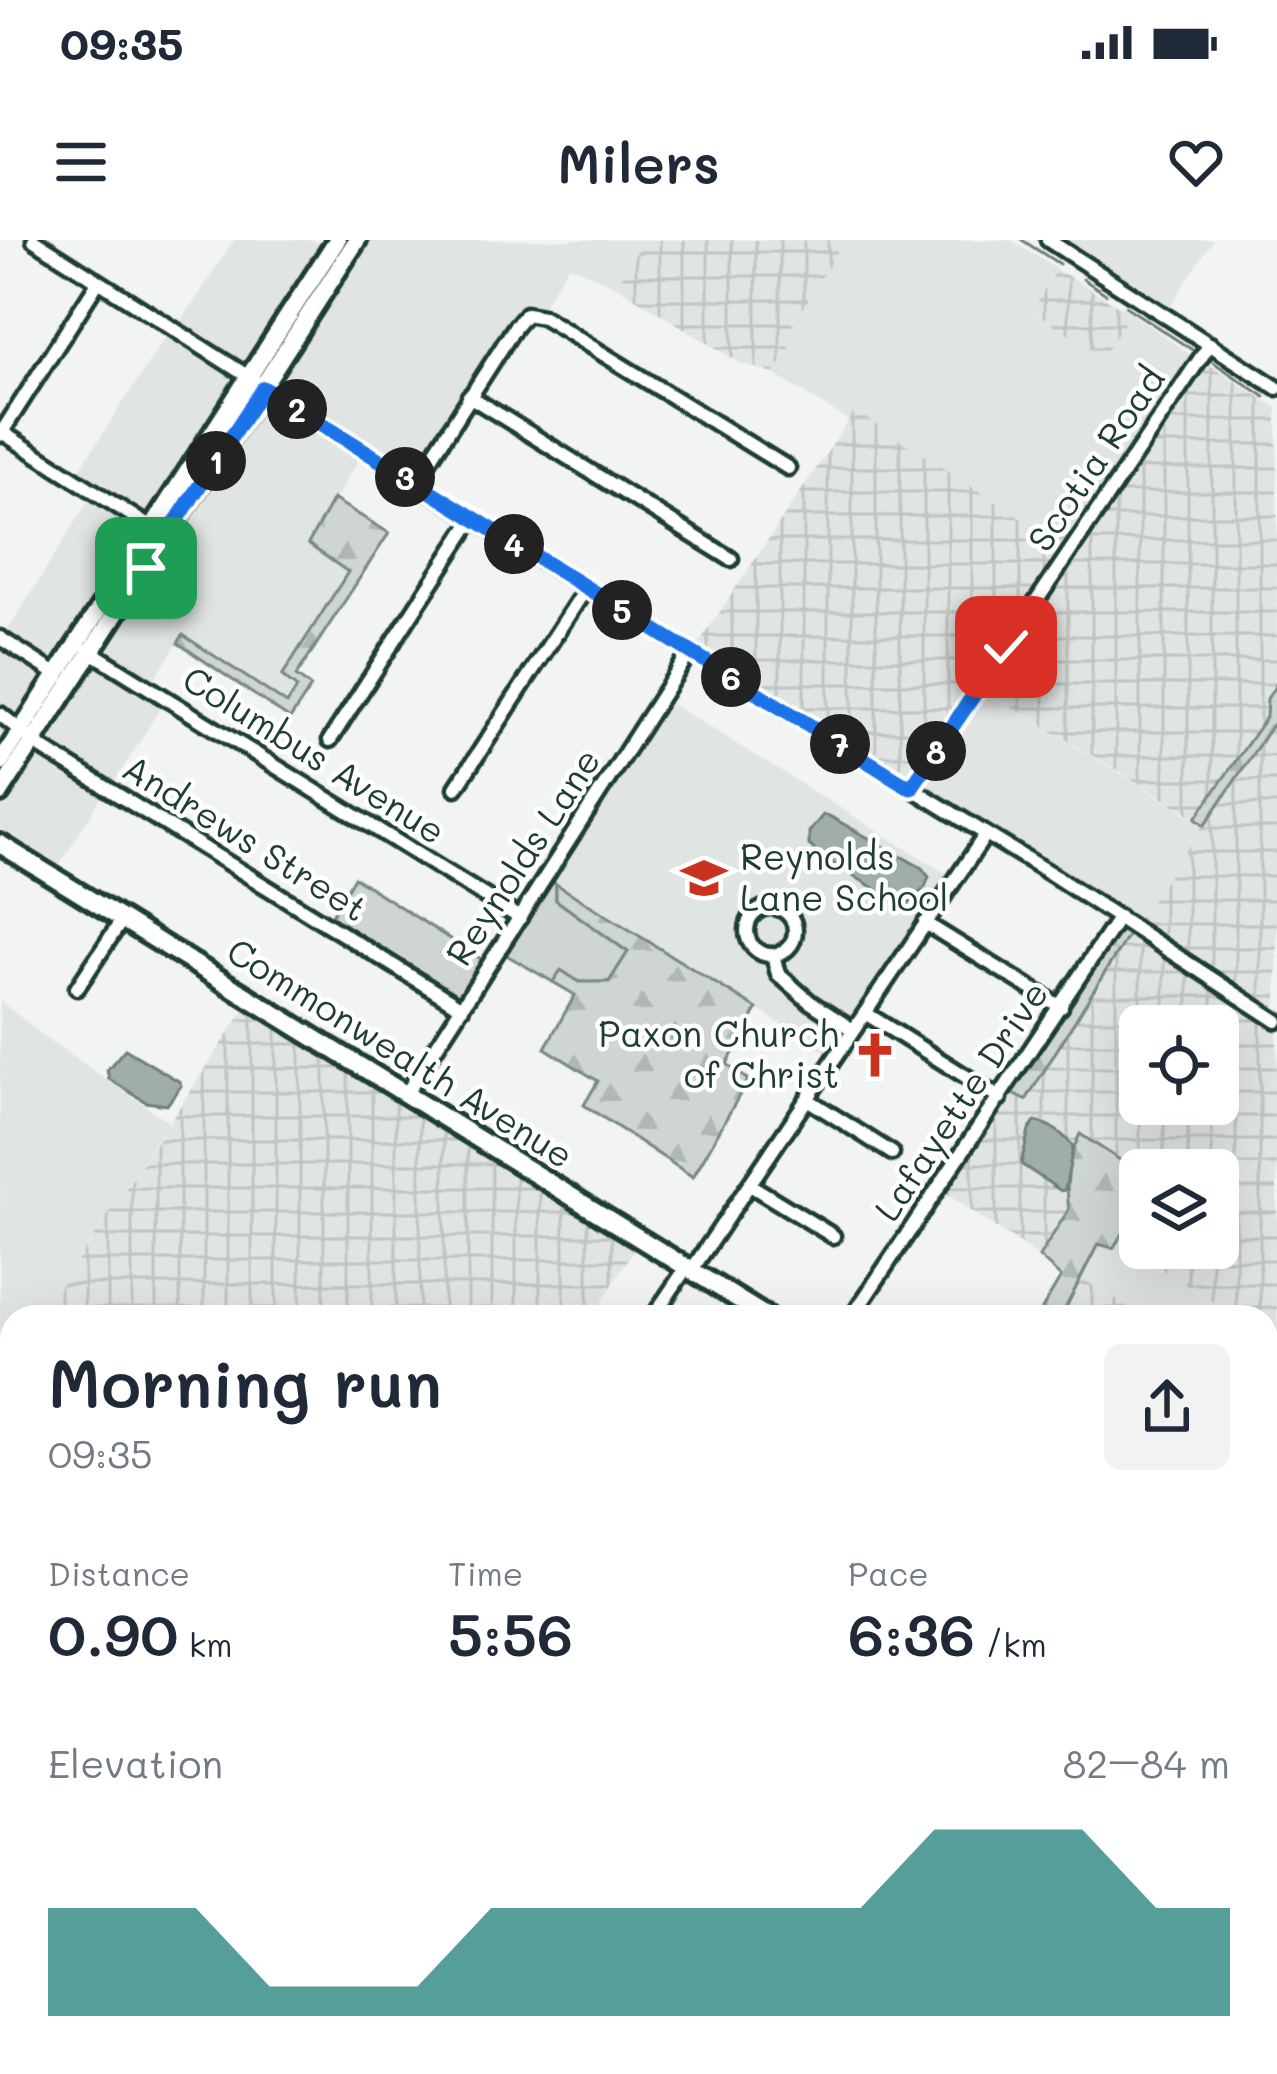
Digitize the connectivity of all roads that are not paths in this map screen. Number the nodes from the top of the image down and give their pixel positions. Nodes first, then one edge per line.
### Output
1 (34, 240) edge
2 (337, 240) edge
3 (357, 240) edge
4 (1048, 240) edge
5 (98, 282) junction
6 (1210, 344) junction
7 (256, 384) junction
8 (1277, 388) edge
9 (469, 396) junction
10 (1, 433) edge
11 (788, 469) dead end
12 (415, 483) junction
13 (473, 519) junction
14 (159, 533) junction
15 (730, 559) dead end
16 (586, 588) junction
17 (0, 638) edge
18 (85, 648) junction
19 (690, 652) junction
20 (64, 679) junction
21 (0, 714) edge
22 (28, 735) junction
23 (330, 740) dead end
24 (0, 763) edge
25 (456, 788) dead end
26 (911, 788) junction
27 (0, 793) edge
28 (986, 834) junction
29 (0, 844) edge
30 (1119, 917) junction
31 (520, 918) junction
32 (122, 920) junction
33 (925, 923) junction
34 (773, 955) dead end
35 (77, 988) dead end
36 (1060, 1006) junction
37 (462, 1008) junction
38 (865, 1013) junction
39 (1277, 1021) edge
40 (853, 1030) junction
41 (406, 1094) junction
42 (1000, 1098) junction
43 (807, 1099) junction
44 (892, 1153) dead end
45 (750, 1185) junction
46 (833, 1236) dead end
47 (689, 1269) junction
48 (662, 1305) edge
49 (748, 1305) edge
50 (860, 1305) edge

1 - 5 street
2 - 7 main road
3 - 7 main road
4 - 6 street
5 - 7 street
5 - 10 street
6 - 8 street
6 - 26 street, Scotia Road
7 - 12 street
7 - 14 main road
9 - 11 street
9 - 12 street
9 - 15 street
10 - 14 street
12 - 13 street
13 - 16 street
13 - 23 street
14 - 18 main road
16 - 19 street
16 - 25 street
17 - 20 street
18 - 20 main road
18 - 31 street, Columbus Avenue
19 - 26 street
19 - 31 street, Reynolds Lane
20 - 22 main road
21 - 22 street, Andrews Street
22 - 24 main road
22 - 27 main road
22 - 37 street, Andrews Street
26 - 28 street
28 - 30 street
28 - 33 street
29 - 32 main road, Commonwealth Avenue
30 - 36 street, Lafayette Drive
30 - 39 street
31 - 37 street, Reynolds Lane
32 - 35 street
32 - 41 main road, Commonwealth Avenue
33 - 36 street
33 - 38 street
34 - 40 street
36 - 42 street, Lafayette Drive
37 - 41 street, Reynolds Lane
38 - 40 street
38 - 42 street
40 - 43 street
41 - 47 main road, Commonwealth Avenue
42 - 50 street, Lafayette Drive
43 - 44 street
43 - 45 street
45 - 46 street
45 - 47 street
47 - 48 street
47 - 49 main road, Commonwealth Avenue

